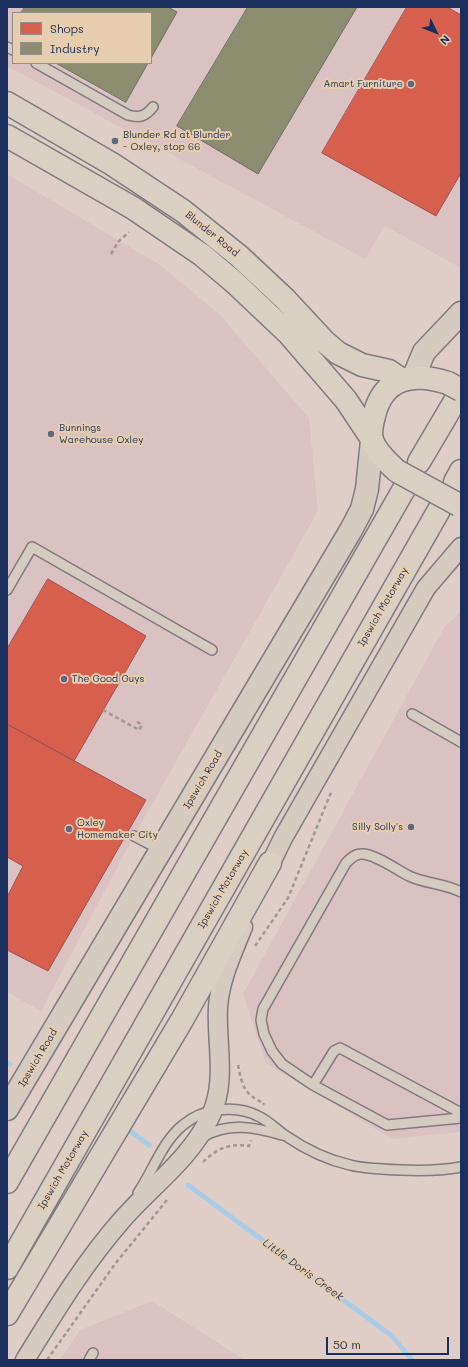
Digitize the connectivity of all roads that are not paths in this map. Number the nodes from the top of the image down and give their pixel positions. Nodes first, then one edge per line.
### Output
1 (38, 64) edge
2 (7, 104) edge
3 (153, 107) dead end
4 (7, 136) edge
5 (461, 313) edge
6 (408, 378) junction
7 (455, 391) edge
8 (372, 440) junction
9 (419, 462) dead end
10 (400, 480) junction
11 (453, 507) edge
12 (461, 547) edge
13 (7, 590) edge
14 (212, 650) dead end
15 (412, 714) dead end
16 (461, 742) edge
17 (134, 836) dead end
18 (161, 850) junction
19 (270, 863) junction
20 (461, 892) edge
21 (314, 1085) junction
22 (7, 1109) edge
23 (213, 1111) junction
24 (461, 1113) edge
25 (461, 1118) edge
26 (286, 1136) junction
27 (200, 1138) junction
28 (461, 1167) edge
29 (7, 1182) edge
30 (122, 1220) junction
31 (7, 1268) edge
32 (7, 1314) edge
33 (25, 1360) edge

1 - 3 lane
2 - 6 main road, Blunder Road
4 - 8 main road
5 - 6 main road
6 - 7 main road
6 - 8 main road
7 - 9 main road
8 - 10 main road
8 - 18 main road, Ipswich Road
10 - 11 main road, bridge
10 - 29 main road
11 - 31 main road, Ipswich Motorway
12 - 19 street
13 - 14 lane
15 - 16 lane
17 - 18 lane
18 - 22 main road, Ipswich Road
19 - 23 street
19 - 32 main road
20 - 21 lane
21 - 24 lane
21 - 25 lane
23 - 26 lane
23 - 27 street
23 - 30 lane
26 - 27 lane
26 - 28 lane
27 - 30 street
30 - 33 street

